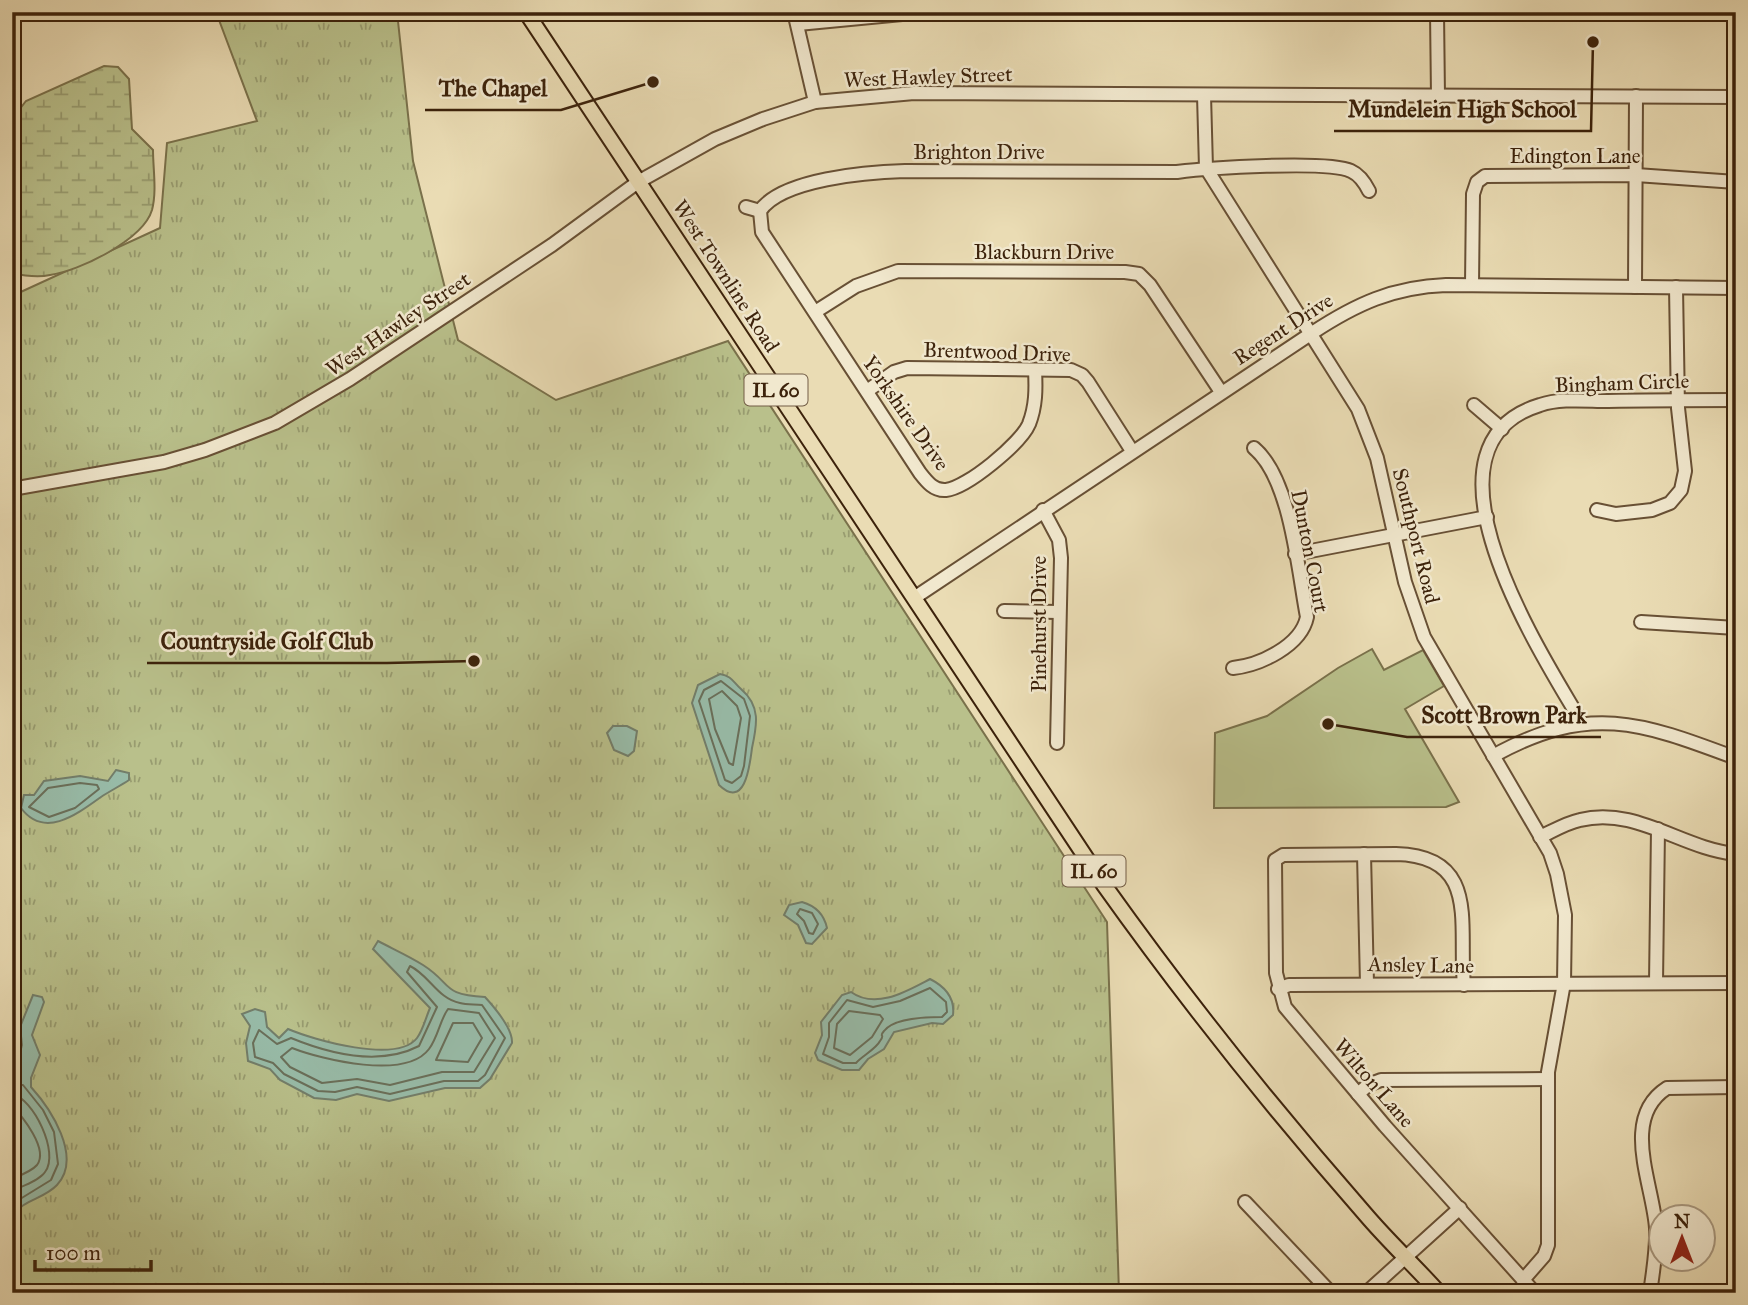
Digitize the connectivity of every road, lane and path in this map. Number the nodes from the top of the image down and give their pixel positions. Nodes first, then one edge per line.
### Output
1 (526, 12) edge
2 (923, 12) edge
3 (1437, 12) edge
4 (796, 18) edge
5 (1204, 95) junction
6 (1636, 96) junction
7 (1438, 97) junction
8 (1736, 97) edge
9 (815, 102) junction
10 (1206, 168) junction
11 (1636, 175) junction
12 (638, 182) junction
13 (1736, 182) edge
14 (1369, 191) dead end
15 (746, 207) dead end
16 (760, 211) junction
17 (1472, 285) junction
18 (1635, 287) junction
19 (1676, 287) junction
20 (1736, 288) edge
21 (815, 312) junction
22 (1312, 332) junction
23 (1035, 370) junction
24 (867, 391) junction
25 (1221, 392) junction
26 (1678, 400) junction
27 (1736, 400) edge
28 (1474, 405) dead end
29 (1502, 429) junction
30 (1254, 448) dead end
31 (1132, 451) junction
32 (12, 489) edge
33 (1043, 510) junction
34 (1597, 510) dead end
35 (1487, 517) junction
36 (1395, 536) junction
37 (1295, 554) junction
38 (914, 598) junction
39 (1004, 611) dead end
40 (1059, 612) junction
41 (1641, 622) dead end
42 (1736, 628) edge
43 (1233, 668) dead end
44 (1579, 724) junction
45 (1057, 743) dead end
46 (1493, 756) junction
47 (1736, 758) edge
48 (1658, 829) junction
49 (1540, 837) junction
50 (1364, 854) junction
51 (1736, 854) edge
52 (1564, 983) junction
53 (1657, 983) junction
54 (1736, 983) edge
55 (1367, 984) junction
56 (1464, 985) junction
57 (1278, 989) junction
58 (1548, 1079) junction
59 (1736, 1087) edge
60 (1358, 1094) junction
61 (1245, 1202) dead end
62 (1460, 1208) junction
63 (1405, 1256) junction
64 (1524, 1280) junction
65 (1331, 1293) edge
66 (1366, 1293) edge
67 (1439, 1293) edge
68 (1535, 1293) edge
69 (1650, 1293) edge

1 - 12 main road, West Townline Road / IL 60
2 - 4 street
3 - 7 street
4 - 9 street
5 - 7 street, West Hawley Street
5 - 9 street, West Hawley Street
5 - 10 street
6 - 7 street, West Hawley Street
6 - 8 street, West Hawley Street
6 - 11 street
9 - 12 street, West Hawley Street
10 - 14 street, Brighton Drive
10 - 16 street, Brighton Drive
10 - 22 street, Southport Road
11 - 13 street, Edington Lane
11 - 17 street, Edington Lane
11 - 18 street
12 - 32 street, West Hawley Street
12 - 38 main road, West Townline Road / IL 60
15 - 16 street
16 - 21 street, Yorkshire Drive
17 - 18 street, Regent Drive
17 - 22 street, Regent Drive
18 - 19 street, Regent Drive
19 - 20 street, Regent Drive
19 - 26 street
21 - 24 street, Yorkshire Drive
21 - 25 street, Blackburn Drive
22 - 25 street, Regent Drive
22 - 36 street, Southport Road
23 - 24 street, Brentwood Drive
23 - 24 street, Yorkshire Drive
23 - 31 street, Brentwood Drive
25 - 31 street, Regent Drive
26 - 27 street, Bingham Circle
26 - 29 street, Bingham Circle
26 - 34 street
28 - 29 street
29 - 35 street, Bingham Circle
30 - 37 street, Dunton Court
31 - 33 street, Regent Drive
33 - 38 street, Regent Drive
33 - 40 street, Pinehurst Drive
35 - 36 street
35 - 44 street, Bingham Circle
36 - 37 street
36 - 46 street, Southport Road
37 - 43 street, Dunton Court
38 - 63 main road, IL 60
39 - 40 street
40 - 45 street, Pinehurst Drive
41 - 42 street
44 - 46 street
44 - 47 street
46 - 49 street, Southport Road
48 - 49 street
48 - 51 street
48 - 53 street
49 - 52 street, Southport Road
50 - 55 street
50 - 56 street
50 - 57 street, Wilton Lane
52 - 53 street, Ansley Lane
52 - 56 street, Ansley Lane
52 - 58 street, Southport Road
53 - 54 street, Ansley Lane
55 - 56 street, Ansley Lane
55 - 57 street, Ansley Lane
57 - 60 street, Wilton Lane
58 - 60 street
58 - 64 street, Southport Road
59 - 69 street
60 - 62 street, Wilton Lane
61 - 65 street
62 - 63 street
62 - 64 street, Wilton Lane
63 - 66 street
63 - 67 main road, IL 60
64 - 68 street, Wilton Lane

